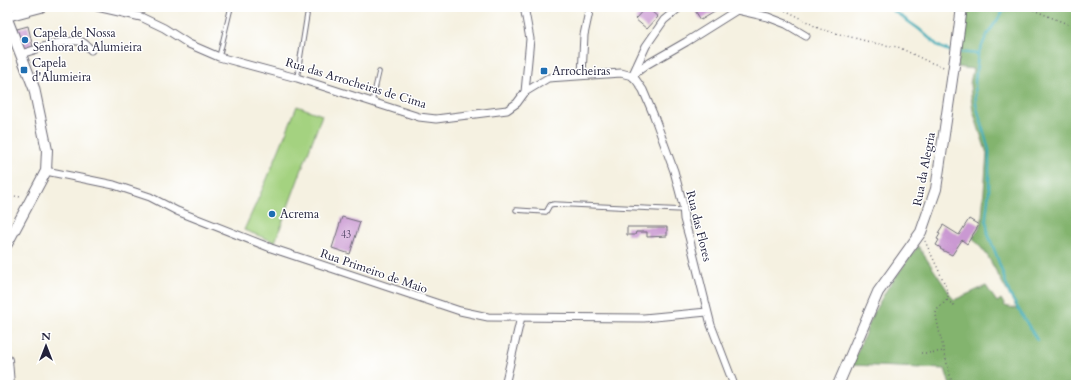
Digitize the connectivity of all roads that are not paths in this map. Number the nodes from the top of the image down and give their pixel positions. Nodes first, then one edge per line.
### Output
1 (41, 7) edge
2 (97, 7) edge
3 (231, 7) edge
4 (526, 7) edge
5 (590, 7) edge
6 (680, 7) edge
7 (962, 7) edge
8 (307, 15) dead end
9 (7, 16) edge
10 (7, 19) edge
11 (806, 36) dead end
12 (91, 50) dead end
13 (21, 54) junction
14 (219, 57) junction
15 (380, 72) dead end
16 (582, 75) junction
17 (632, 76) junction
18 (297, 78) junction
19 (525, 92) junction
20 (372, 103) junction
21 (46, 171) junction
22 (516, 210) dead end
23 (683, 210) junction
24 (7, 244) edge
25 (708, 312) junction
26 (521, 317) junction
27 (7, 360) edge
28 (9, 385) edge
29 (505, 385) edge
30 (734, 385) edge
31 (838, 385) edge

1 - 9 street
2 - 14 street, Rua das Arrocheiras de Cima
3 - 14 lane
4 - 19 street
5 - 16 street
6 - 17 street
7 - 31 street, Rua da Alegria
8 - 18 lane
10 - 13 street
11 - 17 street
12 - 13 street
13 - 21 street
14 - 18 street, Rua das Arrocheiras de Cima
15 - 20 lane
16 - 17 street, Rua das Arrocheiras de Cima
16 - 19 street, Rua das Arrocheiras de Cima
17 - 23 street, Rua das Flores
18 - 20 street, Rua das Arrocheiras de Cima
19 - 20 street, Rua das Arrocheiras de Cima
21 - 24 street
21 - 26 street, Rua Primeiro de Maio
22 - 23 lane
23 - 25 street, Rua das Flores
25 - 26 street, Rua Primeiro de Maio
25 - 30 street, Rua das Flores
26 - 29 street
27 - 28 street

